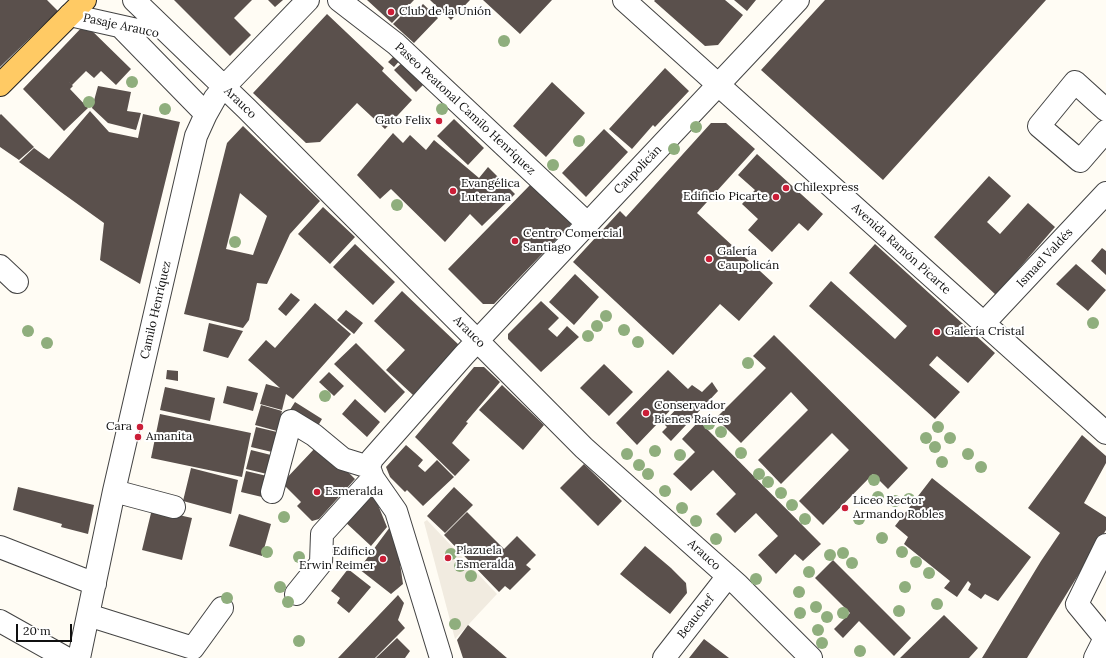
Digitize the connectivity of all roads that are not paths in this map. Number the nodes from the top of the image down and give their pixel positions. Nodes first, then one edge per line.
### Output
1 (85, 0) edge
2 (134, 0) edge
3 (308, 0) edge
4 (339, 0) edge
5 (624, 0) edge
6 (798, 0) edge
7 (70, 15) junction
8 (122, 28) junction
9 (172, 36) junction
10 (0, 85) edge
11 (718, 86) junction
12 (224, 87) junction
13 (1106, 110) edge
14 (206, 114) junction
15 (1106, 131) edge
16 (1106, 193) edge
17 (587, 223) junction
18 (0, 266) edge
19 (17, 282) dead end
20 (984, 323) junction
21 (477, 341) junction
22 (1106, 434) edge
23 (371, 473) junction
24 (114, 491) junction
25 (272, 492) dead end
26 (174, 507) dead end
27 (1106, 545) edge
28 (0, 547) edge
29 (728, 576) junction
30 (95, 584) junction
31 (296, 594) dead end
32 (222, 608) dead end
33 (88, 615) junction
34 (0, 621) edge
35 (1105, 637) edge
36 (66, 658) edge
37 (79, 658) edge
38 (441, 658) edge
39 (664, 658) edge
40 (811, 658) edge
41 (1095, 658) edge

1 - 7 main road
2 - 9 street, Arauco
3 - 12 street, Camilo Henríquez
4 - 17 street, Paseo Peatonal Camilo Henríquez
5 - 11 street, Avenida Ramón Picarte
6 - 11 street, Caupolicán
7 - 8 street, Pasaje Arauco
7 - 10 main road
8 - 9 street, Pasaje Arauco
8 - 14 street
9 - 12 street, Arauco
11 - 17 street, Caupolicán
11 - 20 street, Avenida Ramón Picarte
12 - 14 street, Camilo Henríquez
12 - 21 street, Arauco
13 - 15 street
14 - 24 street, Camilo Henríquez
16 - 20 street, Ismael Valdés
17 - 21 street, Caupolicán
18 - 19 street
20 - 22 street, Avenida Ramón Picarte
21 - 23 street
21 - 29 street, Arauco
23 - 25 street
23 - 31 street
23 - 38 street
24 - 26 street
24 - 30 street, Camilo Henríquez
27 - 35 street
28 - 30 street
29 - 39 street, Beauchef
29 - 40 street, Arauco
30 - 33 street, Camilo Henríquez
32 - 33 street
33 - 37 street, Camilo Henríquez
34 - 36 street
35 - 41 street

